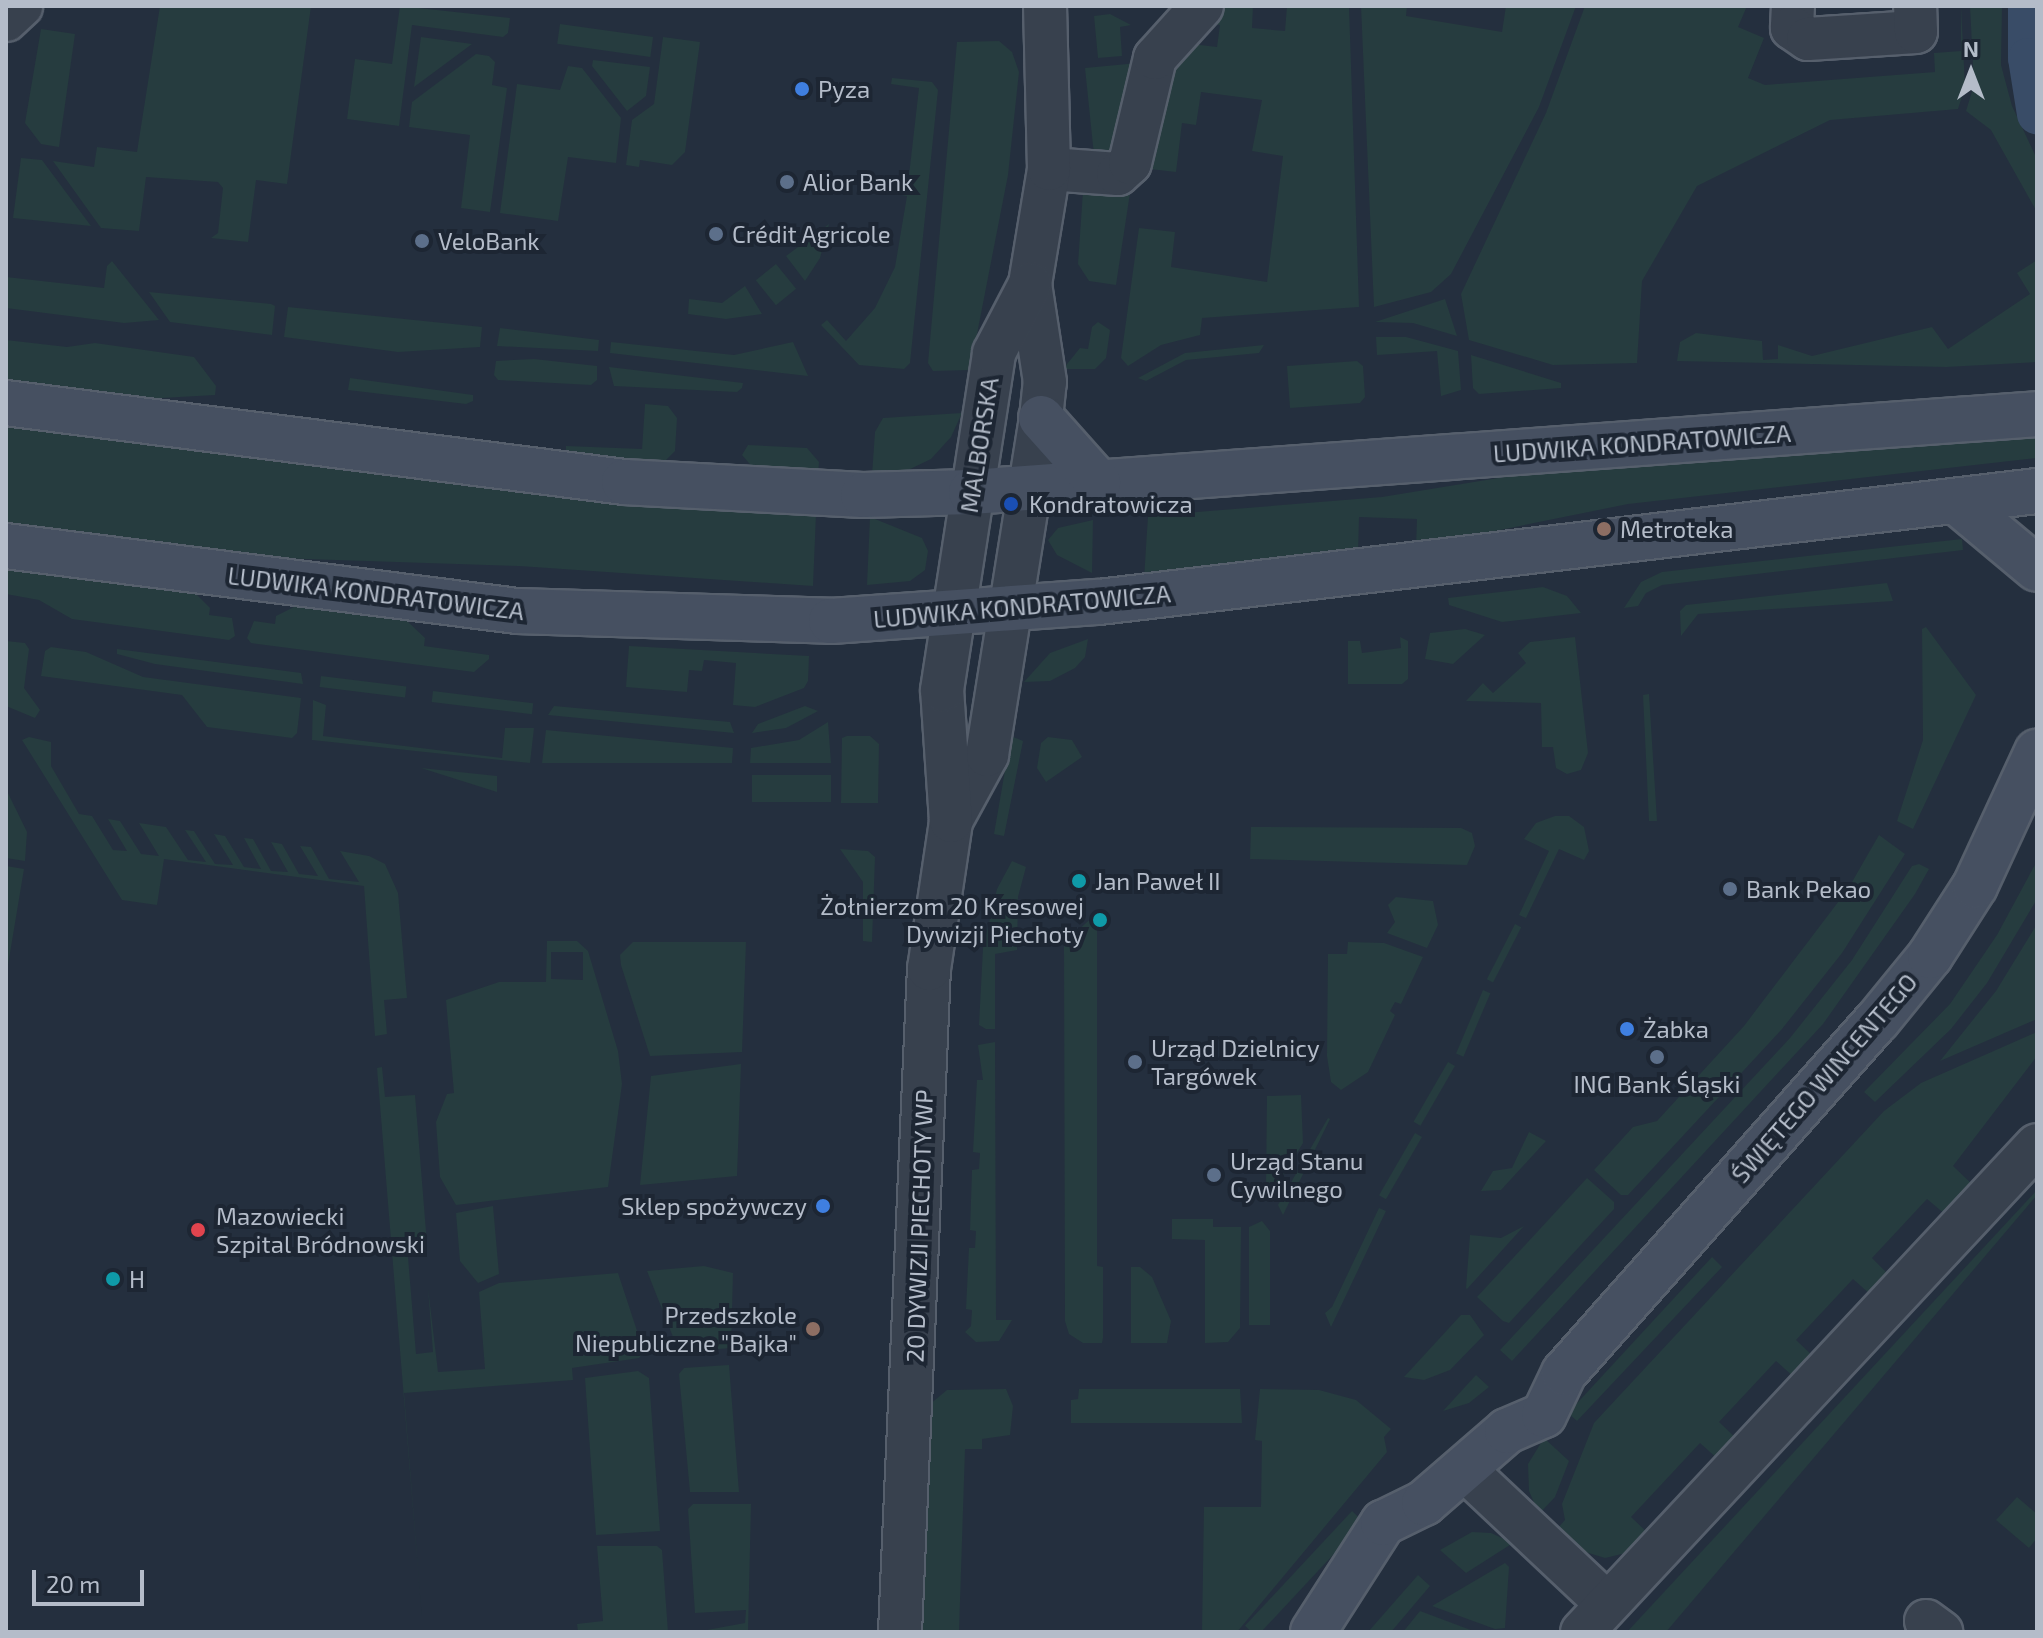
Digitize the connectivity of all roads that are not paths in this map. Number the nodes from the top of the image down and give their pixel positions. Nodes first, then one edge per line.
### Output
1 (21, 6) edge
2 (1045, 6) edge
3 (1202, 6) edge
4 (1793, 6) edge
5 (1915, 6) edge
6 (6, 20) edge
7 (1049, 169) junction
8 (1030, 284) junction
9 (6, 403) edge
10 (2037, 414) edge
11 (1041, 418) junction
12 (1098, 482) junction
13 (1030, 487) junction
14 (2037, 491) edge
15 (971, 492) junction
16 (1957, 502) junction
17 (6, 546) edge
18 (2037, 569) edge
19 (1011, 610) junction
20 (951, 614) junction
21 (2037, 752) edge
22 (951, 821) junction
23 (2037, 1145) edge
24 (1464, 1469) junction
25 (1325, 1615) edge
26 (1594, 1617) edge
27 (900, 1632) edge

1 - 6 street
2 - 7 street, MALBORSKA
3 - 7 street
4 - 5 street
7 - 8 street, MALBORSKA
8 - 11 street, MALBORSKA
8 - 15 street, MALBORSKA
9 - 15 main road, LUDWIKA KONDRATOWICZA
10 - 12 main road, LUDWIKA KONDRATOWICZA
11 - 12 main road
11 - 13 street, MALBORSKA
12 - 13 main road, LUDWIKA KONDRATOWICZA
13 - 15 main road, LUDWIKA KONDRATOWICZA
13 - 19 street, MALBORSKA
14 - 16 main road, LUDWIKA KONDRATOWICZA
15 - 20 street, MALBORSKA
16 - 18 main road
16 - 19 main road, LUDWIKA KONDRATOWICZA
17 - 20 main road, LUDWIKA KONDRATOWICZA
19 - 20 main road, LUDWIKA KONDRATOWICZA
19 - 22 street, 20 DYWIZJI PIECHOTY WP
20 - 22 street, 20 DYWIZJI PIECHOTY WP
21 - 24 main road, ŚWIĘTEGO WINCENTEGO
22 - 27 street, 20 DYWIZJI PIECHOTY WP
23 - 26 street
24 - 25 main road
24 - 26 street

